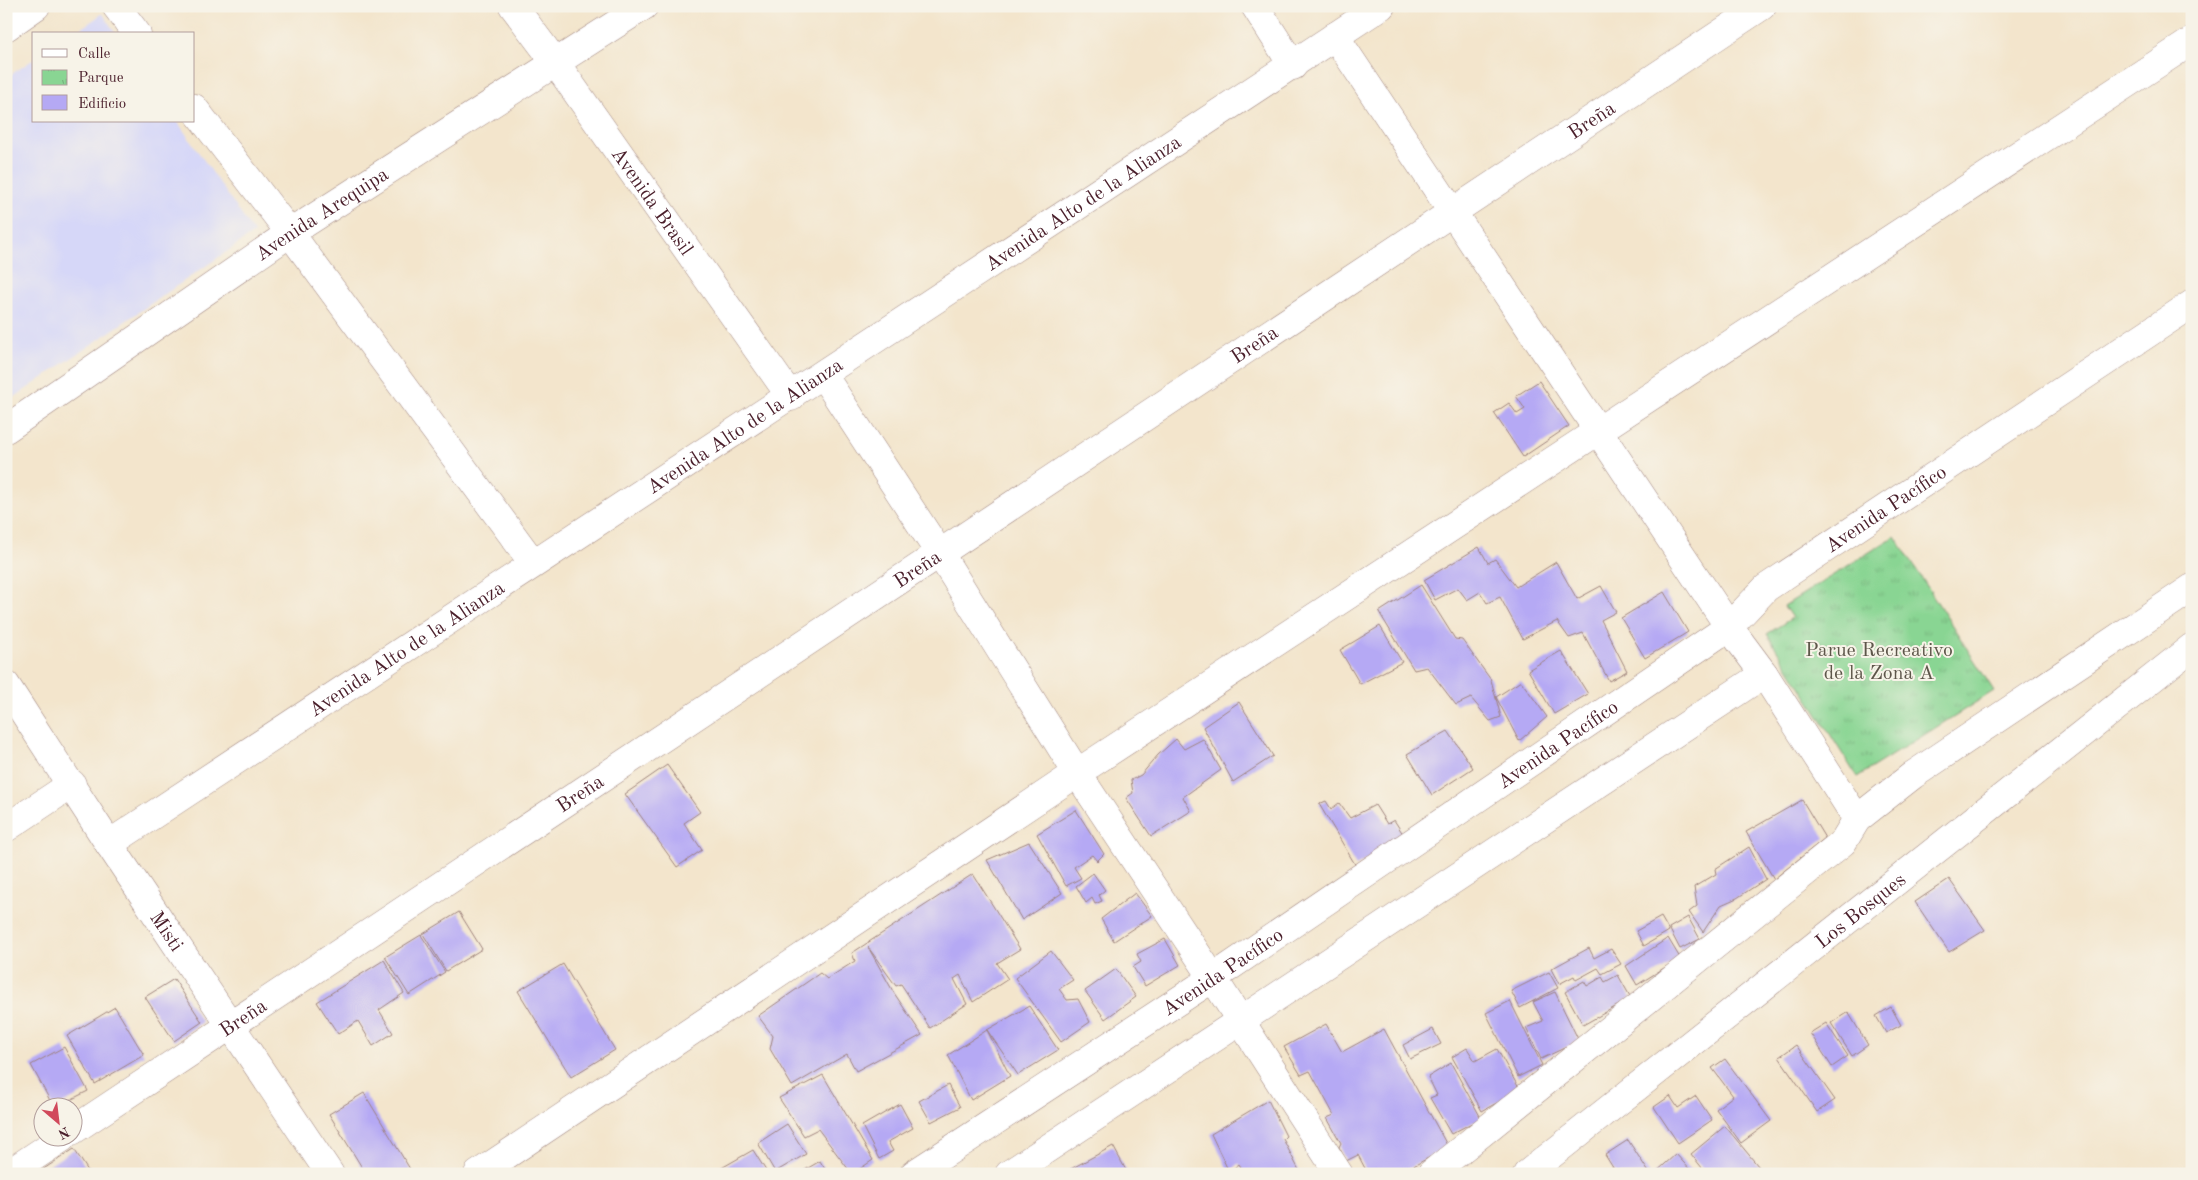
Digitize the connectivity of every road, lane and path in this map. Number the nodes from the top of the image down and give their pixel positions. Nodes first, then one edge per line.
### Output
1 (36, 6) edge
2 (116, 6) edge
3 (513, 6) edge
4 (644, 6) edge
5 (1255, 6) edge
6 (1381, 6) edge
7 (1762, 6) edge
8 (6, 27) edge
9 (136, 32) edge
10 (1335, 36) junction
11 (2192, 41) edge
12 (555, 62) junction
13 (1293, 66) junction
14 (195, 109) edge
15 (1452, 212) junction
16 (290, 233) junction
17 (2192, 304) edge
18 (823, 375) junction
19 (791, 397) junction
20 (6, 429) edge
21 (1598, 430) junction
22 (940, 554) junction
23 (534, 563) junction
24 (2192, 588) edge
25 (1729, 627) junction
26 (2192, 647) edge
27 (1764, 674) junction
28 (6, 685) edge
29 (1077, 773) junction
30 (72, 784) junction
31 (1857, 819) junction
32 (6, 828) edge
33 (109, 844) junction
34 (1214, 978) junction
35 (1241, 1021) junction
36 (231, 1025) junction
37 (82, 1124) edge
38 (47, 1148) edge
39 (8, 1174) edge
40 (330, 1174) edge
41 (478, 1174) edge
42 (914, 1174) edge
43 (1010, 1174) edge
44 (1339, 1174) edge
45 (1431, 1174) edge
46 (1527, 1174) edge

1 - 8 street
2 - 9 street
3 - 12 street, Avenida Brasil
4 - 12 street, Avenida Arequipa
5 - 13 street
6 - 10 street, Avenida Alto de la Alianza
7 - 15 street, Breña
10 - 13 street, Avenida Alto de la Alianza
10 - 15 street
11 - 21 street
12 - 16 street, Avenida Arequipa
12 - 19 street, Avenida Brasil
13 - 18 street, Avenida Alto de la Alianza
14 - 16 street
15 - 21 street
15 - 22 street, Breña
16 - 20 street, Avenida Arequipa
16 - 23 street
17 - 25 street, Avenida Pacífico
18 - 19 street, Avenida Alto de la Alianza
18 - 22 street
19 - 23 street, Avenida Alto de la Alianza
21 - 25 street
21 - 29 street
22 - 29 street
22 - 36 street, Breña
23 - 33 street, Avenida Alto de la Alianza
24 - 31 street
25 - 27 street
25 - 34 street, Avenida Pacífico
26 - 46 street, Los Bosques
27 - 31 street
27 - 35 street
28 - 30 street, Misti
29 - 34 street
29 - 41 street
30 - 32 street
30 - 33 street, Misti
31 - 45 street
33 - 36 street, Misti
34 - 35 street
34 - 42 street, Avenida Pacífico
35 - 43 street
35 - 44 street
36 - 37 street, Breña
36 - 40 street, Misti
38 - 39 street

